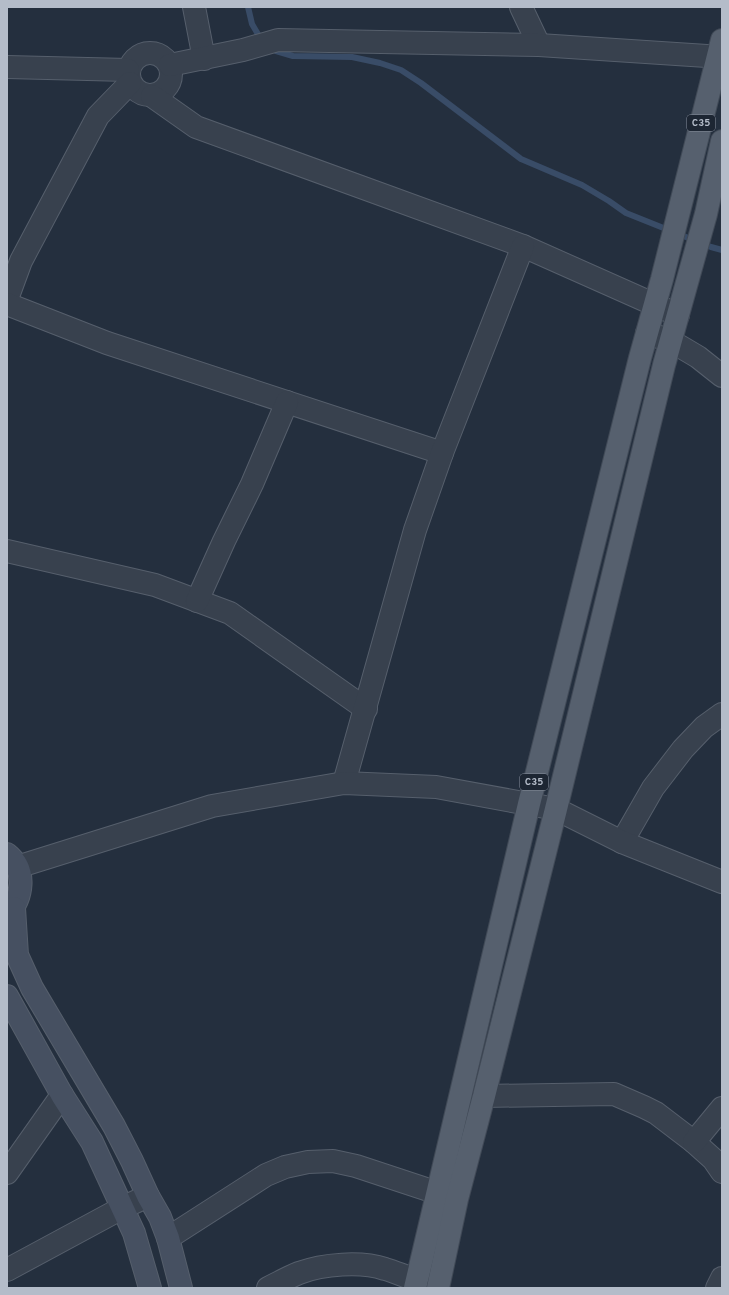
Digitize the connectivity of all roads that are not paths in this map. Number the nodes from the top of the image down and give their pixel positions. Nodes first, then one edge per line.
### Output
1 (194, 7) edge
2 (521, 7) edge
3 (539, 44) junction
4 (721, 51) edge
5 (204, 59) junction
6 (170, 65) junction
7 (7, 67) edge
8 (129, 77) junction
9 (152, 96) junction
10 (722, 140) edge
11 (523, 246) junction
12 (14, 261) edge
13 (7, 298) edge
14 (7, 304) edge
15 (655, 305) junction
16 (678, 315) junction
17 (647, 333) junction
18 (671, 341) junction
19 (722, 376) edge
20 (287, 402) junction
21 (442, 453) junction
22 (7, 551) edge
23 (584, 581) junction
24 (609, 588) junction
25 (197, 601) junction
26 (366, 709) junction
27 (722, 714) edge
28 (344, 783) junction
29 (529, 804) junction
30 (556, 809) junction
31 (622, 842) junction
32 (12, 861) edge
33 (722, 882) edge
34 (10, 911) edge
35 (7, 996) edge
36 (62, 1095) junction
37 (484, 1096) junction
38 (722, 1108) edge
39 (694, 1142) junction
40 (722, 1172) edge
41 (7, 1173) edge
42 (437, 1192) junction
43 (148, 1196) junction
44 (457, 1199) junction
45 (122, 1208) junction
46 (168, 1238) junction
47 (7, 1270) edge
48 (722, 1278) edge
49 (416, 1284) edge
50 (150, 1288) edge
51 (181, 1288) edge
52 (268, 1288) edge
53 (438, 1288) edge
54 (717, 1288) edge

1 - 5 street
2 - 3 street
3 - 4 street
3 - 5 street
4 - 15 main road, C35
5 - 6 street
6 - 8 street
6 - 9 street
7 - 8 street
8 - 9 street
8 - 12 street
9 - 11 street
10 - 16 main road, C35
11 - 15 street
11 - 21 street
12 - 13 street
14 - 20 street
15 - 16 street
15 - 17 main road, C35
16 - 18 main road, C35
17 - 18 street
17 - 23 main road, C35
18 - 19 street
18 - 24 main road, C35
20 - 21 street
20 - 25 street
21 - 26 street
22 - 25 street
23 - 24 main road
23 - 29 main road, C35
24 - 30 main road, C35
25 - 26 street
26 - 28 street
27 - 31 street
28 - 29 street
28 - 32 street
29 - 30 street
29 - 42 main road, C35
30 - 31 street
30 - 37 main road, C35
31 - 33 street
32 - 34 street
34 - 43 street
35 - 36 street
36 - 41 street
36 - 45 street
37 - 39 street
37 - 44 main road, C35
38 - 39 street
39 - 40 street
42 - 44 street
42 - 46 street
42 - 49 main road, C35
43 - 45 street
43 - 46 street
44 - 53 main road, C35
45 - 47 street
45 - 50 street
46 - 51 street
48 - 54 street
49 - 52 street

